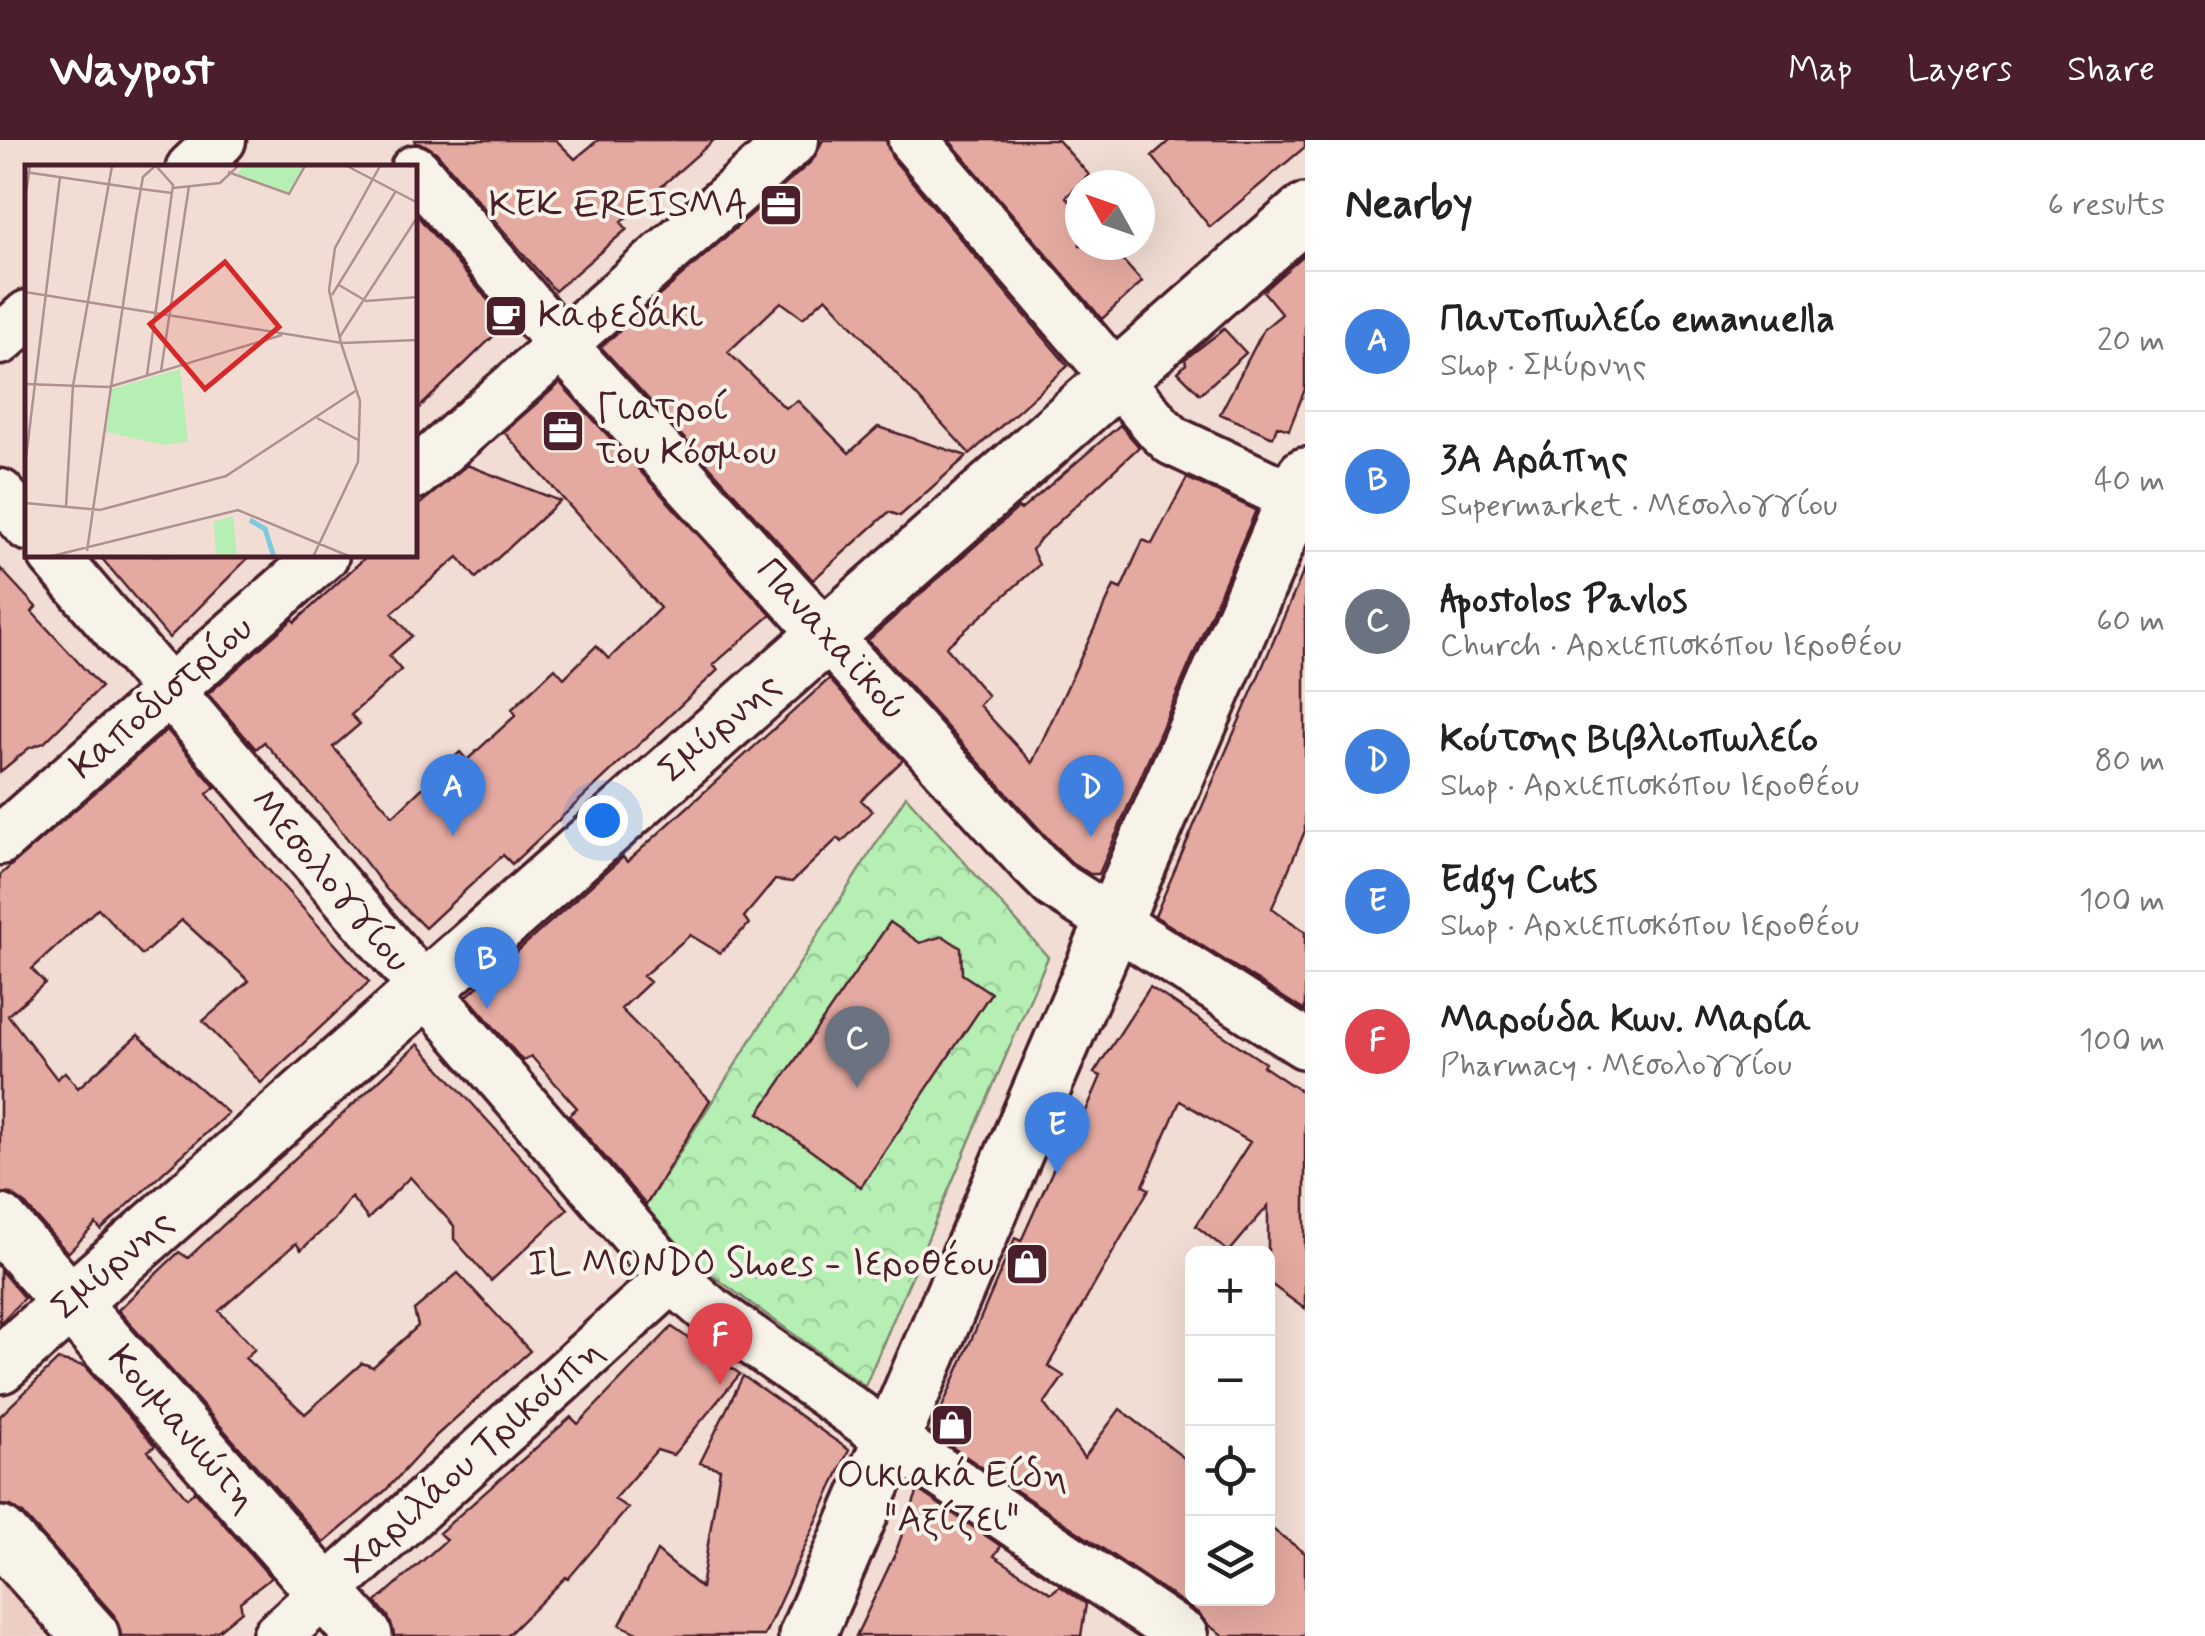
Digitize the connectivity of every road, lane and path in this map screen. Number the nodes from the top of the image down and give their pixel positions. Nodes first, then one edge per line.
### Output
1 (221, 140) edge
2 (390, 140) edge
3 (794, 140) edge
4 (913, 140) edge
5 (194, 165) edge
6 (411, 165) edge
7 (418, 174) edge
8 (1305, 212) edge
9 (25, 318) edge
10 (0, 340) edge
11 (562, 345) junction
12 (1116, 378) junction
13 (418, 471) edge
14 (1302, 493) edge
15 (0, 494) edge
16 (25, 523) edge
17 (56, 558) edge
18 (321, 558) edge
19 (826, 635) junction
20 (170, 691) junction
21 (0, 840) edge
22 (1114, 922) junction
23 (423, 990) junction
24 (1305, 1044) edge
25 (0, 1223) edge
26 (672, 1278) junction
27 (70, 1303) junction
28 (0, 1365) edge
29 (892, 1439) junction
30 (0, 1535) edge
31 (325, 1592) junction
32 (91, 1636) edge
33 (276, 1636) edge
34 (364, 1636) edge
35 (806, 1636) edge
36 (1183, 1636) edge

1 - 5 street
2 - 6 street, Παναχαϊκού
3 - 11 street
4 - 12 street
7 - 11 street, Παναχαϊκού
8 - 12 street, Σμύρνης
9 - 10 street
11 - 13 street
11 - 19 street, Παναχαϊκού
12 - 14 street
12 - 19 street, Σμύρνης
14 - 22 street
15 - 16 street
17 - 20 street, Μεσολογγίου
18 - 20 street, Καποδιστρίου
19 - 22 street, Παναχαϊκού
19 - 23 street, Σμύρνης
20 - 21 street, Καποδιστρίου
20 - 23 street, Μεσολογγίου
22 - 24 street, Παναχαϊκού
22 - 29 street
23 - 26 street, Μεσολογγίου
23 - 27 street, Σμύρνης
25 - 27 street, Κουμανιώτη
26 - 29 street, Μεσολογγίου
26 - 31 street, Χαριλάου Τρικούπη
27 - 28 street, Σμύρνης
27 - 31 street, Κουμανιώτη
29 - 35 street
29 - 36 street, Μεσολογγίου
30 - 32 street
31 - 33 street, Χαριλάου Τρικούπη
31 - 34 street, Κουμανιώτη

